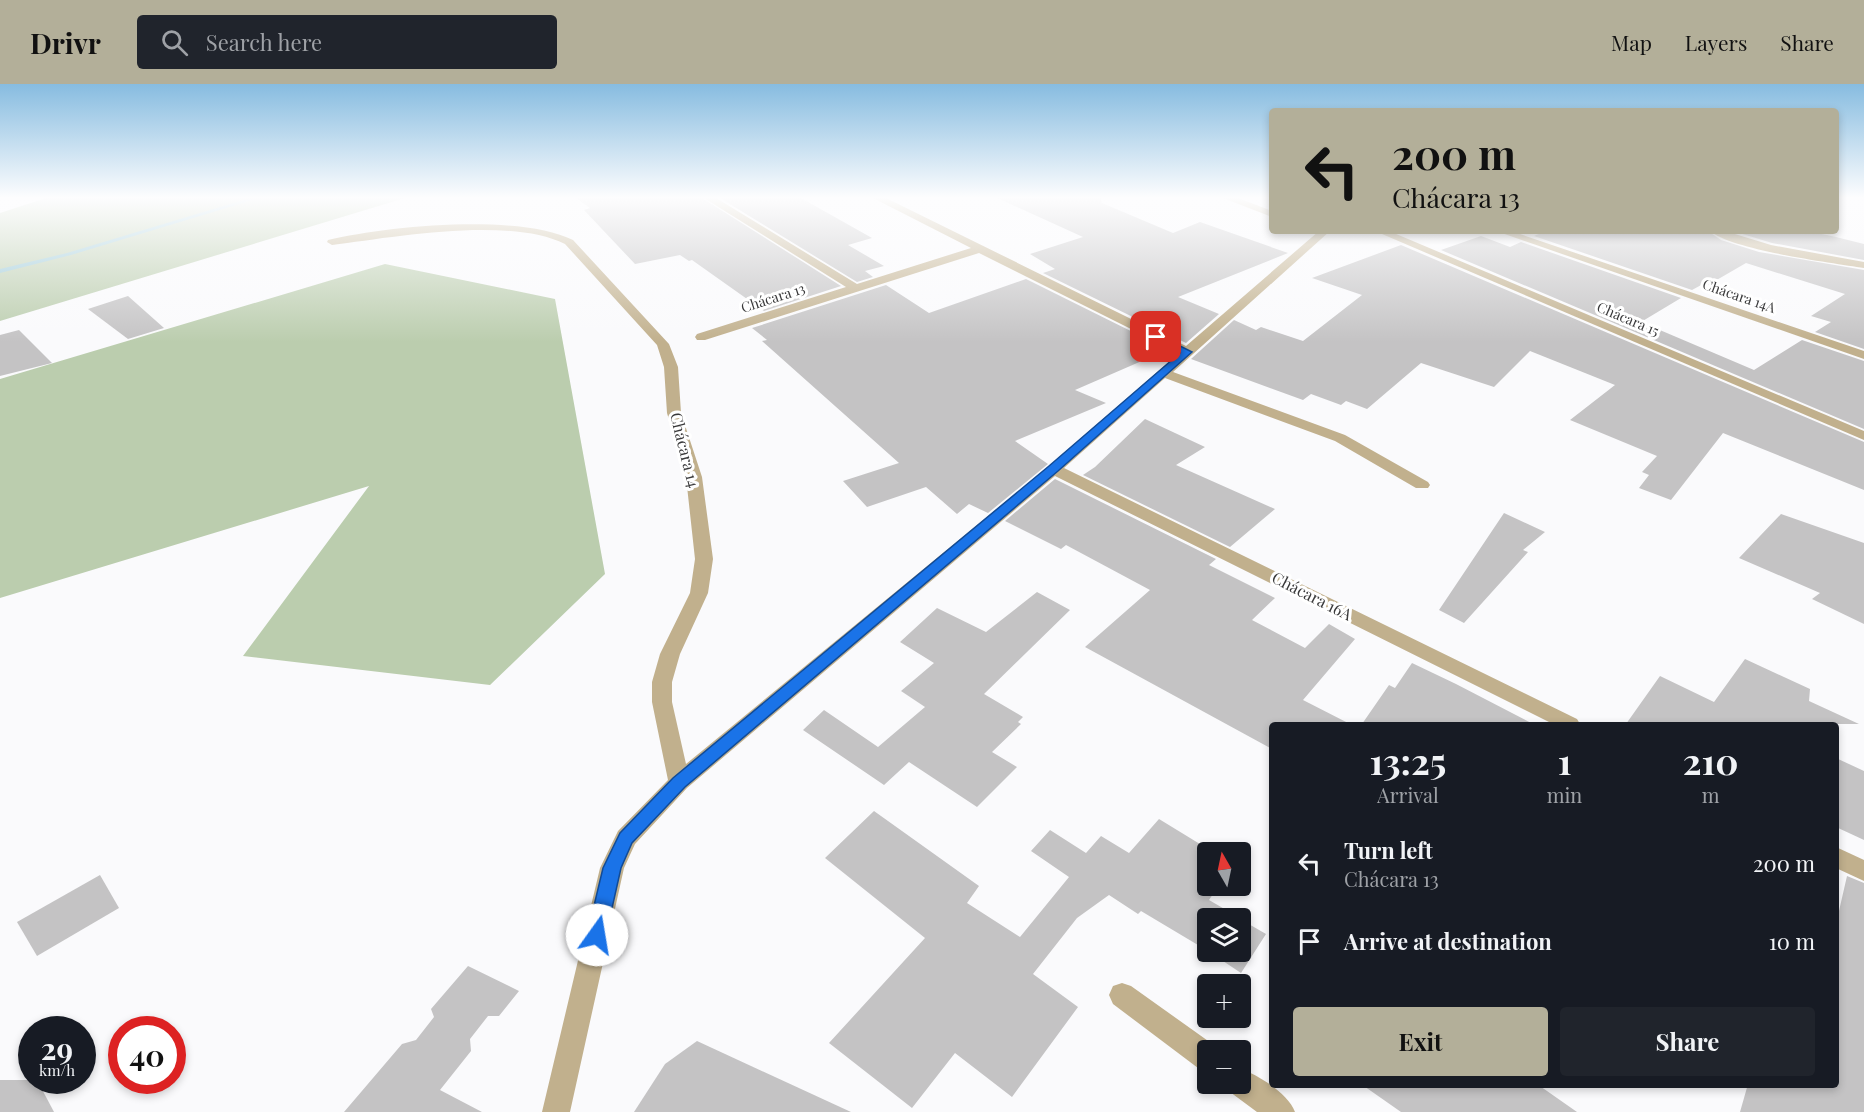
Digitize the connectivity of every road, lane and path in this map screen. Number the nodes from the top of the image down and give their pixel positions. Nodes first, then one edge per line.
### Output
1 (573, 246) edge
2 (787, 246) edge
3 (974, 246) edge
4 (1307, 246) edge
5 (1415, 246) edge
6 (1545, 246) edge
7 (1766, 246) edge
8 (980, 249) junction
9 (1864, 265) edge
10 (855, 288) junction
11 (701, 337) dead end
12 (1187, 352) junction
13 (1864, 355) edge
14 (1162, 374) junction
15 (1864, 436) edge
16 (1054, 469) junction
17 (1422, 485) dead end
18 (1566, 722) edge
19 (679, 782) junction
20 (1839, 858) edge
21 (1864, 871) edge
22 (1122, 995) dead end
23 (1197, 1050) edge
24 (1251, 1090) edge
25 (556, 1112) edge
26 (1281, 1112) edge

1 - 19 street, Chácara 14
2 - 10 street, Chácara 13
3 - 8 street
4 - 12 street
5 - 15 street, Chácara 15
6 - 13 street, Chácara 14A
7 - 9 street
8 - 10 street, Chácara 13
8 - 12 street
10 - 11 street, Chácara 13
12 - 14 street
14 - 16 street
14 - 17 street
16 - 18 street, Chácara 16A
16 - 19 street
19 - 25 street
20 - 21 street
22 - 23 street
24 - 26 street

